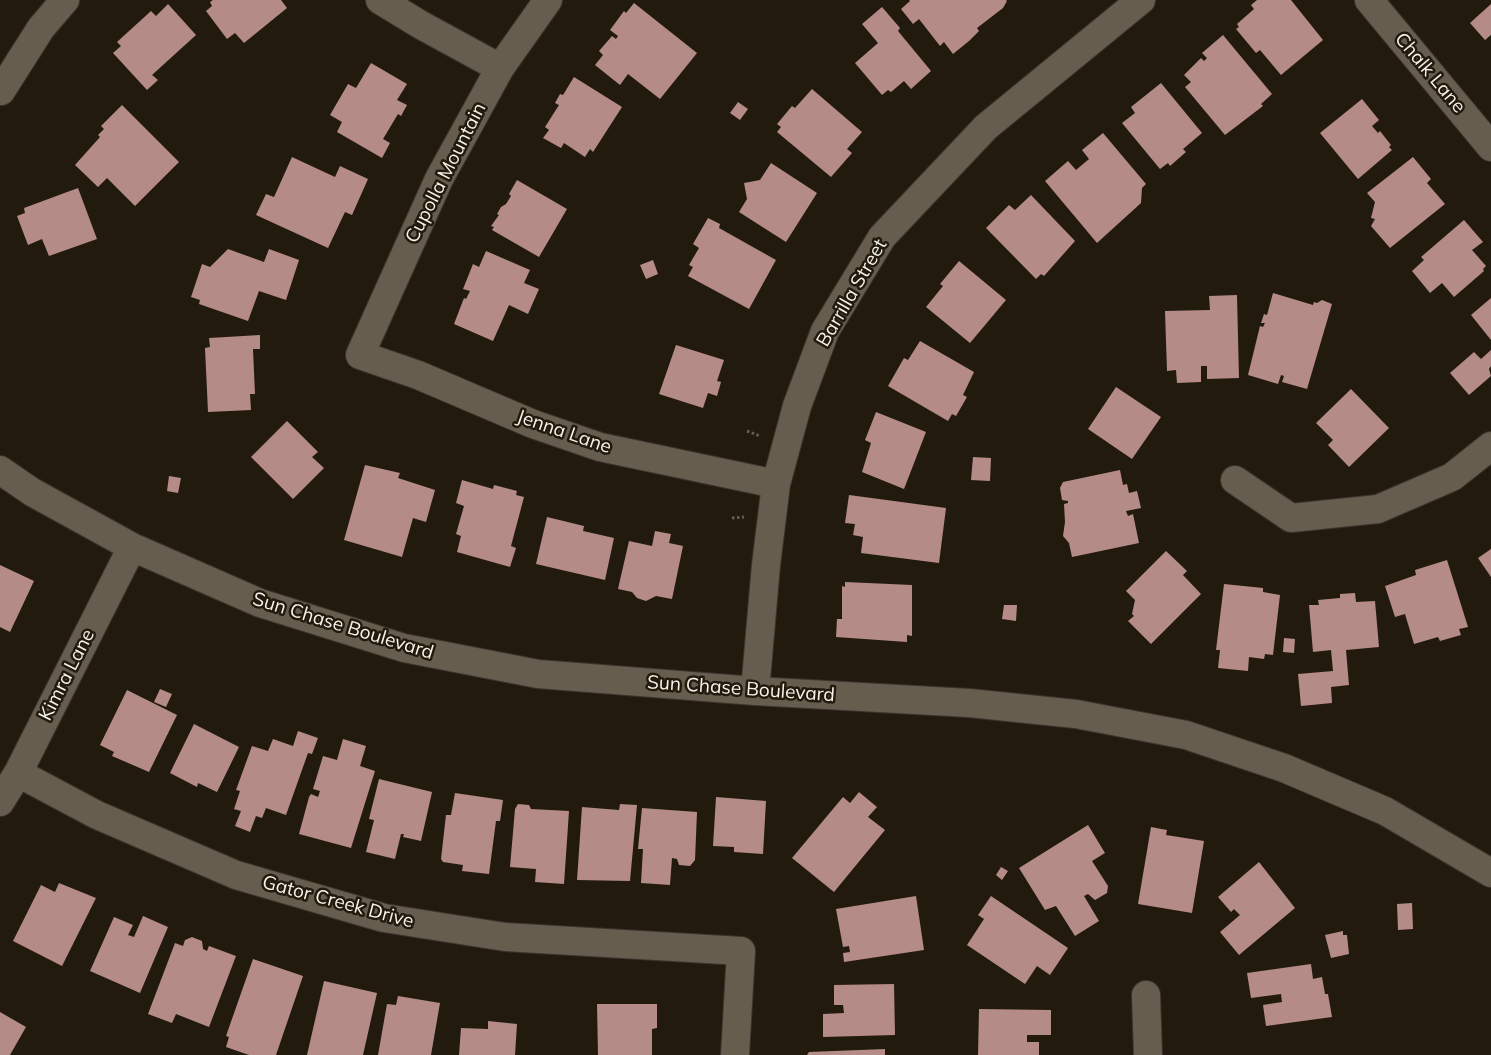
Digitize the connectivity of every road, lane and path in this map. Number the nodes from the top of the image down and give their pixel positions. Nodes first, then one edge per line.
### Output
1 (65, 0) edge
2 (380, 0) edge
3 (548, 0) edge
4 (1141, 0) edge
5 (1369, 0) edge
6 (500, 68) junction
7 (1, 91) edge
8 (1491, 147) edge
9 (360, 354) joint
10 (748, 430) dead end
11 (756, 435) dead end
12 (1491, 446) edge
13 (0, 470) edge
14 (1235, 480) dead end
15 (776, 484) junction
16 (740, 517) dead end
17 (732, 518) dead end
18 (132, 547) junction
19 (756, 691) junction
20 (18, 773) junction
21 (0, 802) edge
22 (1491, 873) edge
23 (1146, 995) dead end
24 (735, 1055) edge
25 (1148, 1055) edge

1 - 7 street
2 - 6 street
3 - 6 street, Cupolla Mountain
4 - 15 street, Barrilla Street
5 - 8 street, Chalk Lane
6 - 9 street, Cupolla Mountain
9 - 15 street, Jenna Lane
10 - 11 path
12 - 14 street
13 - 18 street, Sun Chase Boulevard
15 - 19 street, Barrilla Street
16 - 17 path
18 - 19 street, Sun Chase Boulevard
18 - 20 street, Kimra Lane
19 - 22 street, Sun Chase Boulevard
20 - 21 street, Kimra Lane
20 - 24 street, Gator Creek Drive
23 - 25 street

